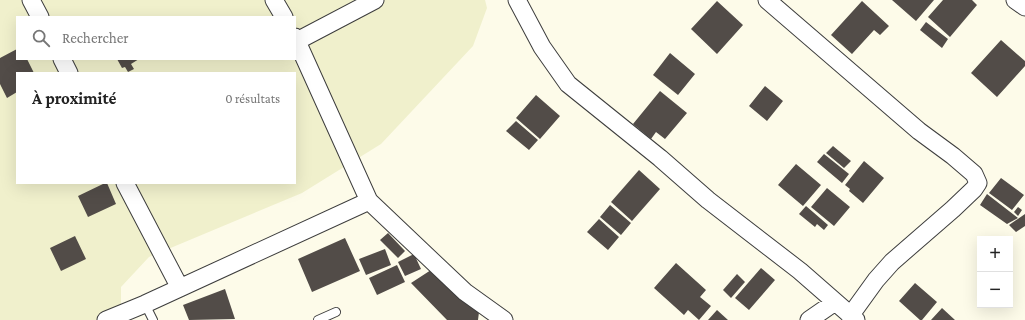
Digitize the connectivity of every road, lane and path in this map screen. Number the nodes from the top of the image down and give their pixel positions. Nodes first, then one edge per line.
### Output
1 (31, 0) edge
2 (274, 0) edge
3 (375, 0) edge
4 (517, 0) edge
5 (767, 0) edge
6 (1015, 0) edge
7 (1025, 7) edge
8 (39, 16) edge
9 (283, 16) edge
10 (296, 39) edge
11 (62, 60) edge
12 (68, 72) edge
13 (126, 184) edge
14 (369, 200) junction
15 (180, 288) junction
16 (835, 302) junction
17 (145, 304) junction
18 (336, 312) dead end
19 (853, 318) edge
20 (106, 320) edge
21 (153, 320) edge
22 (318, 320) edge
23 (504, 320) edge
24 (809, 320) edge

1 - 8 street
2 - 9 street
3 - 10 street
4 - 16 street
5 - 19 street
6 - 7 street
10 - 14 street
11 - 12 street
13 - 15 street
14 - 15 street
14 - 23 street
15 - 17 street
16 - 19 street
16 - 24 street
17 - 20 street
17 - 21 lane
18 - 22 lane

